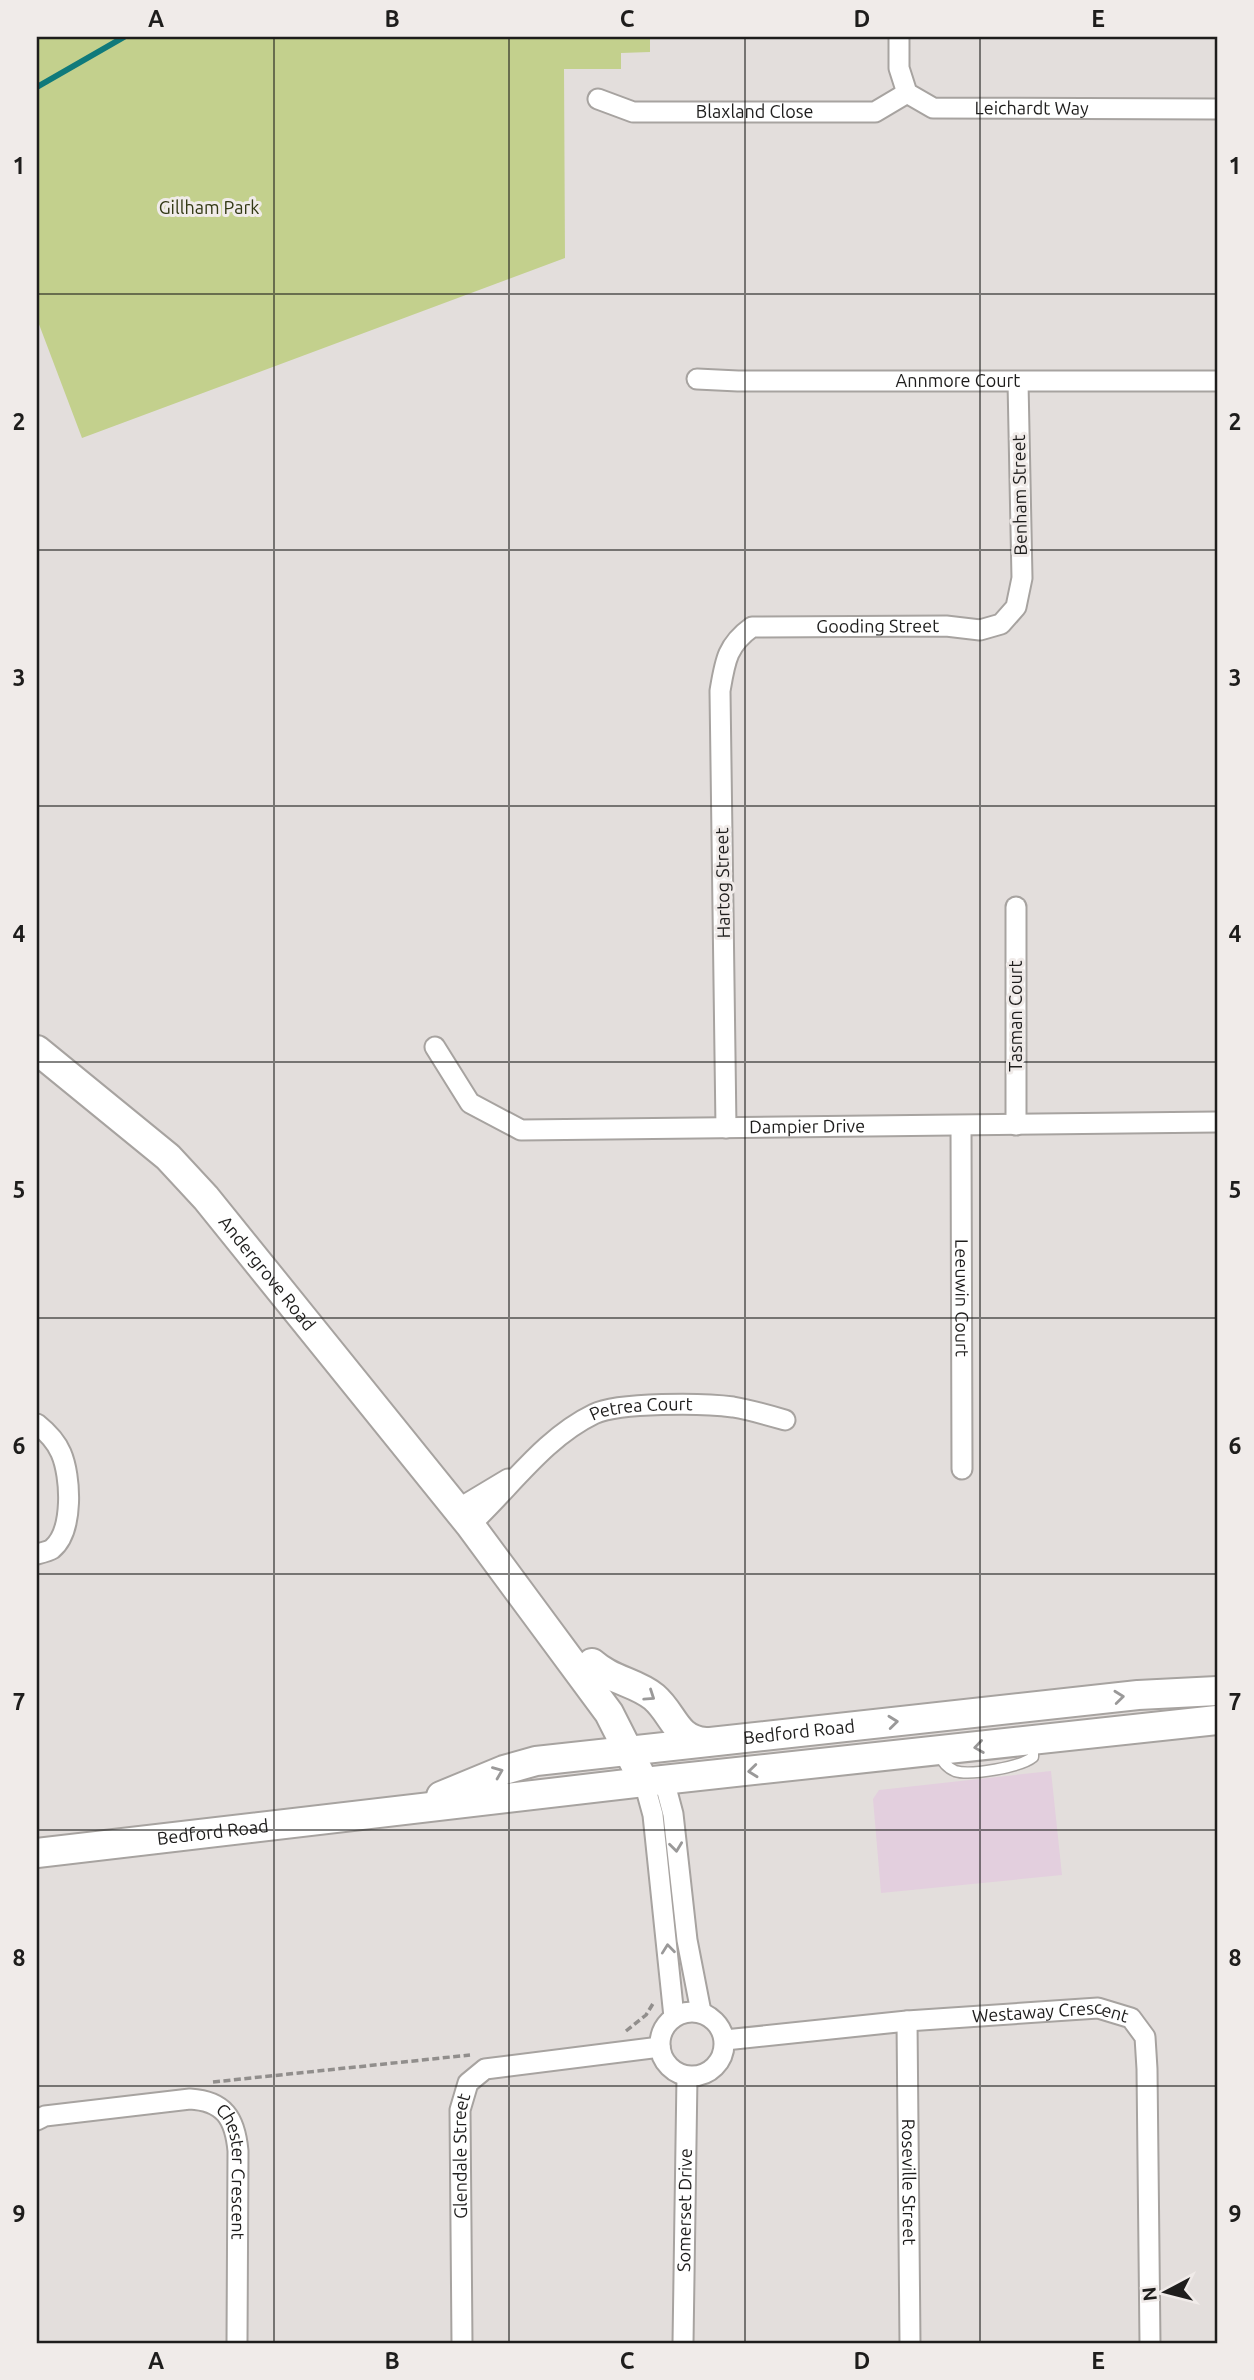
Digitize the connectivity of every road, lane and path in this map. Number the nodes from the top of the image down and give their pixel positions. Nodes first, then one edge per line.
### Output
1 (899, 37) edge
2 (907, 93) junction
3 (598, 99) dead end
4 (1217, 109) edge
5 (697, 379) dead end
6 (1217, 381) edge
7 (1018, 382) junction
8 (1016, 607) joint
9 (734, 640) joint
10 (1016, 907) dead end
11 (435, 1046) dead end
12 (37, 1050) edge
13 (1217, 1122) edge
14 (1016, 1125) junction
15 (961, 1126) junction
16 (726, 1128) junction
17 (785, 1420) dead end
18 (37, 1424) edge
19 (962, 1469) dead end
20 (464, 1517) junction
21 (37, 1554) edge
22 (592, 1663) junction
23 (1217, 1691) edge
24 (1217, 1720) edge
25 (707, 1742) junction
26 (640, 1749) junction
27 (654, 1781) junction
28 (388, 1812) junction
29 (37, 1853) edge
30 (659, 1993) dead end
31 (701, 2012) junction
32 (674, 2017) junction
33 (907, 2021) junction
34 (620, 2034) dead end
35 (725, 2040) junction
36 (660, 2048) junction
37 (478, 2054) dead end
38 (687, 2076) junction
39 (200, 2084) dead end
40 (37, 2120) edge
41 (237, 2343) edge
42 (461, 2343) edge
43 (683, 2343) edge
44 (910, 2343) edge
45 (1150, 2343) edge

1 - 2 street
2 - 3 street, Blaxland Close
2 - 4 street, Leichardt Way
5 - 7 street, Annmore Court
6 - 7 street, Annmore Court
7 - 8 street, Benham Street
8 - 9 street, Gooding Street
9 - 16 street, Hartog Street
10 - 14 street, Tasman Court
11 - 16 street, Dampier Drive
12 - 20 street, Andergrove Road
13 - 14 street, Dampier Drive
14 - 15 street, Dampier Drive
15 - 16 street, Dampier Drive
15 - 19 street, Leeuwin Court
17 - 20 street, Petrea Court
18 - 21 street
20 - 22 street, Andergrove Road
20 - 26 street, Andergrove Road
22 -> 25 street
22 - 26 street, Andergrove Road
25 -> 23 street, Bedford Road
24 -> 27 street, Bedford Road
25 - 26 street, Bedford Road
26 - 27 street, Andergrove Road
28 -> 26 street, Bedford Road
27 - 28 street, Bedford Road
27 -> 31 street
32 -> 27 street
28 - 29 street, Bedford Road
30 - 34 path
31 - 32 street
31 - 35 street
32 - 36 street
33 - 35 street, Westaway Crescent
33 - 44 street, Roseville Street
33 - 45 street, Westaway Crescent
35 - 38 street
36 - 38 street
36 - 42 street, Glendale Street
37 - 39 path
38 - 43 street, Somerset Drive
40 - 41 street, Chester Crescent

